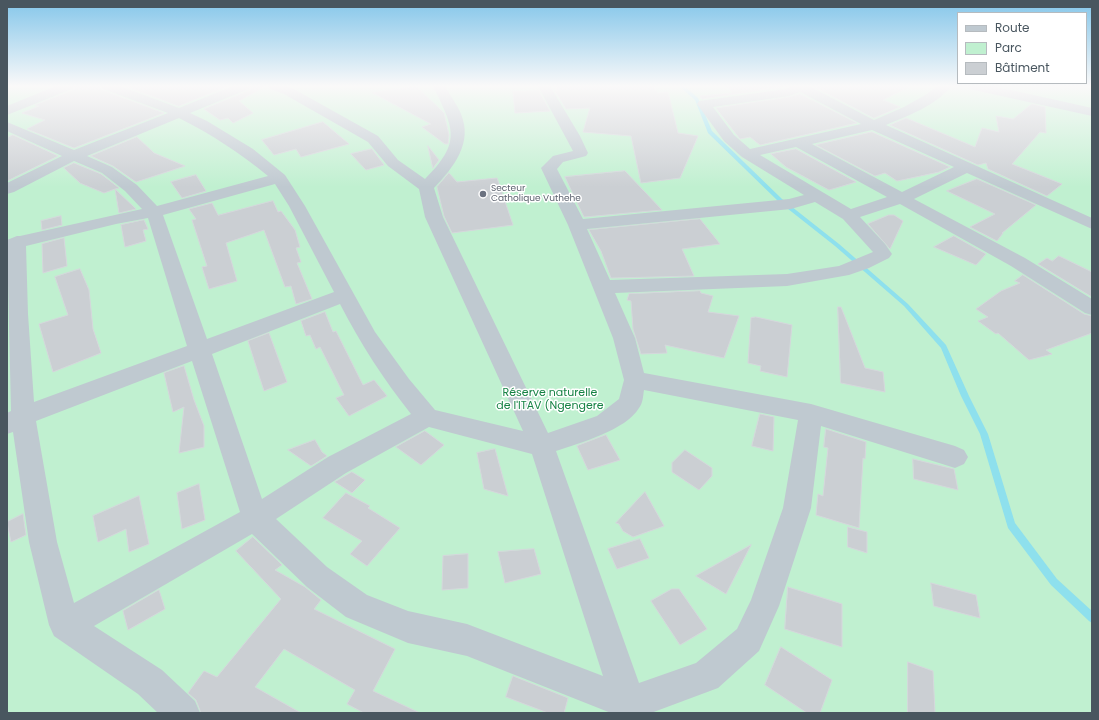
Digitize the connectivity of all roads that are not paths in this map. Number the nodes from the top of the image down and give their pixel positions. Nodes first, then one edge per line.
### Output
1 (161, 120) edge
2 (193, 120) edge
3 (339, 120) edge
4 (456, 120) edge
5 (564, 120) edge
6 (715, 120) edge
7 (864, 120) edge
8 (887, 120) edge
9 (874, 125) junction
10 (7, 126) edge
11 (798, 142) junction
12 (747, 154) junction
13 (76, 155) junction
14 (966, 168) junction
15 (279, 178) junction
16 (426, 187) junction
17 (8, 189) dead end
18 (816, 196) junction
19 (902, 198) junction
20 (154, 212) junction
21 (849, 215) junction
22 (1090, 220) edge
23 (577, 225) junction
24 (12, 243) edge
25 (603, 287) junction
26 (346, 295) junction
27 (1092, 308) edge
28 (199, 350) junction
29 (635, 380) junction
30 (812, 413) junction
31 (427, 417) junction
32 (15, 420) edge
33 (542, 446) junction
34 (955, 457) dead end
35 (255, 518) junction
36 (65, 625) junction
37 (632, 708) edge
38 (183, 713) edge

1 - 13 street
2 - 15 street
3 - 16 street
4 - 16 street
5 - 23 street
6 - 12 street
7 - 9 street
8 - 9 street
9 - 11 street
9 - 14 street
10 - 13 street
11 - 12 street
11 - 19 street
12 - 18 street
13 - 17 street
13 - 20 street
14 - 19 street
14 - 22 street
15 - 20 street
15 - 26 street
16 - 33 street
18 - 21 street
18 - 23 street
19 - 21 street
19 - 27 street
20 - 24 street
20 - 28 street
21 - 25 street
23 - 25 street
24 - 32 street
25 - 29 street
26 - 28 street
26 - 31 street
28 - 32 street
28 - 35 street
29 - 30 street
29 - 33 street
30 - 34 street
30 - 37 street
31 - 33 street
31 - 35 street
32 - 36 street
33 - 37 street
35 - 36 street
35 - 37 street
36 - 38 street

